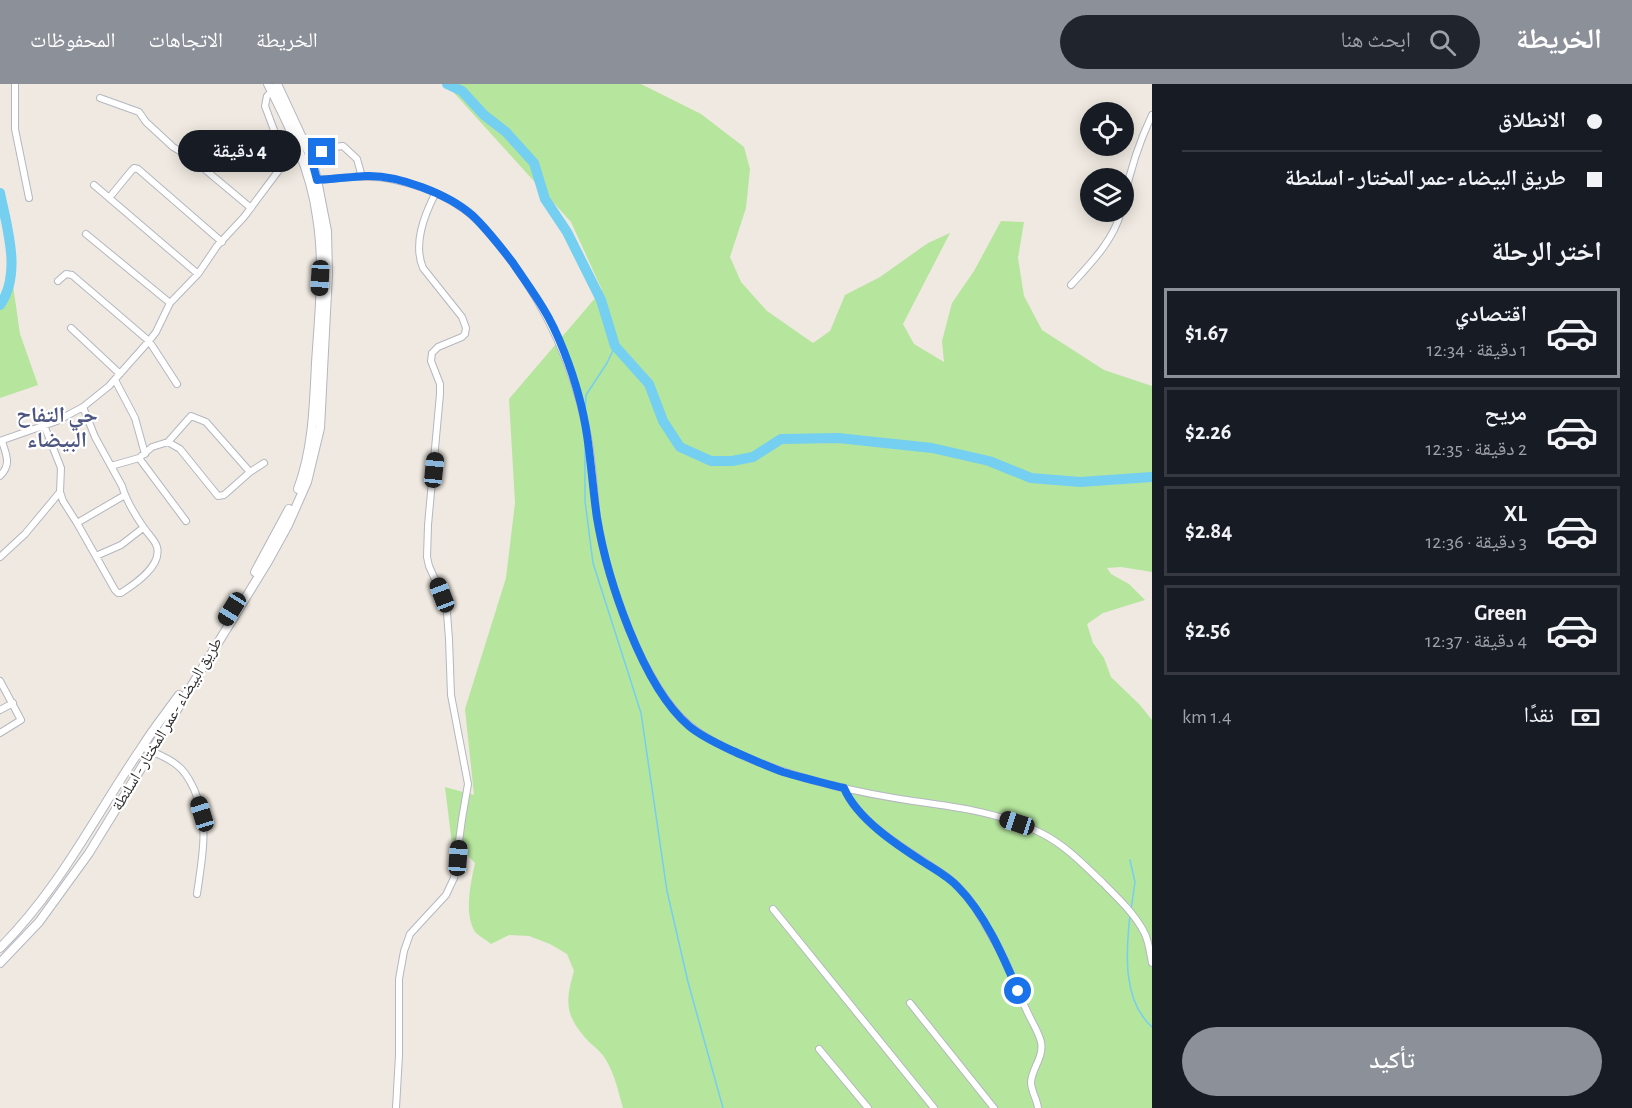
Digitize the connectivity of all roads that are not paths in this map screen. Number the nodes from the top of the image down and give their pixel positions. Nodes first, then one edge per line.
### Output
1 (15, 84) edge
2 (274, 87) edge
3 (100, 98) dead end
4 (1152, 115) edge
5 (311, 157) junction
6 (1131, 168) edge
7 (362, 177) junction
8 (313, 181) junction
9 (94, 185) dead end
10 (435, 194) junction
11 (29, 198) dead end
12 (109, 198) junction
13 (251, 208) junction
14 (1118, 222) edge
15 (86, 234) dead end
16 (222, 242) junction
17 (198, 274) junction
18 (58, 282) dead end
19 (1071, 285) dead end
20 (170, 303) junction
21 (71, 328) dead end
22 (149, 341) junction
23 (117, 377) junction
24 (177, 384) dead end
25 (83, 407) junction
26 (44, 425) junction
27 (1, 441) edge
28 (168, 442) junction
29 (142, 456) junction
30 (264, 463) dead end
31 (111, 466) junction
32 (250, 472) junction
33 (0, 476) edge
34 (60, 492) junction
35 (125, 495) junction
36 (186, 520) dead end
37 (77, 522) junction
38 (143, 528) junction
39 (96, 556) junction
40 (0, 557) edge
41 (0, 681) edge
42 (13, 703) junction
43 (0, 710) edge
44 (0, 733) edge
45 (142, 747) junction
46 (151, 752) junction
47 (844, 788) junction
48 (197, 894) dead end
49 (773, 909) dead end
50 (0, 948) edge
51 (0, 963) edge
52 (1152, 963) edge
53 (910, 1003) dead end
54 (819, 1049) dead end
55 (396, 1108) edge
56 (868, 1108) edge
57 (934, 1108) edge
58 (993, 1108) edge
59 (1038, 1108) edge

1 - 11 street
2 - 5 main road, طريق البيضاء -عمر المختار - اسلنطة
2 - 8 main road, طريق البيضاء -عمر المختار - اسلنطة
2 - 13 street
3 - 13 street
4 - 6 street
5 - 7 street
5 - 8 main road, طريق البيضاء -عمر المختار - اسلنطة
7 - 8 street
7 - 10 street
8 - 45 main road, طريق البيضاء -عمر المختار - اسلنطة
8 - 46 main road, طريق البيضاء -عمر المختار - اسلنطة
9 - 12 street
10 - 47 street
10 - 55 street
12 - 16 street
12 - 17 street
13 - 16 street
14 - 19 street
15 - 20 street
16 - 17 street
17 - 20 street
18 - 22 street
20 - 22 street
21 - 23 street
22 - 23 street
22 - 24 street
23 - 25 street
23 - 29 street
25 - 26 street
25 - 31 street
26 - 27 street
26 - 34 street
27 - 33 street
28 - 29 street
28 - 32 street
28 - 32 street
29 - 31 street
29 - 36 street
30 - 32 street
31 - 35 street
34 - 37 street
34 - 40 street
35 - 37 street
35 - 38 street
37 - 39 street
38 - 39 street
38 - 39 street
41 - 42 street
42 - 43 street
42 - 44 street
45 - 46 street
45 - 50 main road, طريق البيضاء -عمر المختار - اسلنطة
46 - 48 street
46 - 51 main road, طريق البيضاء -عمر المختار - اسلنطة
47 - 52 street
47 - 59 street
49 - 57 street
53 - 58 street
54 - 56 street

